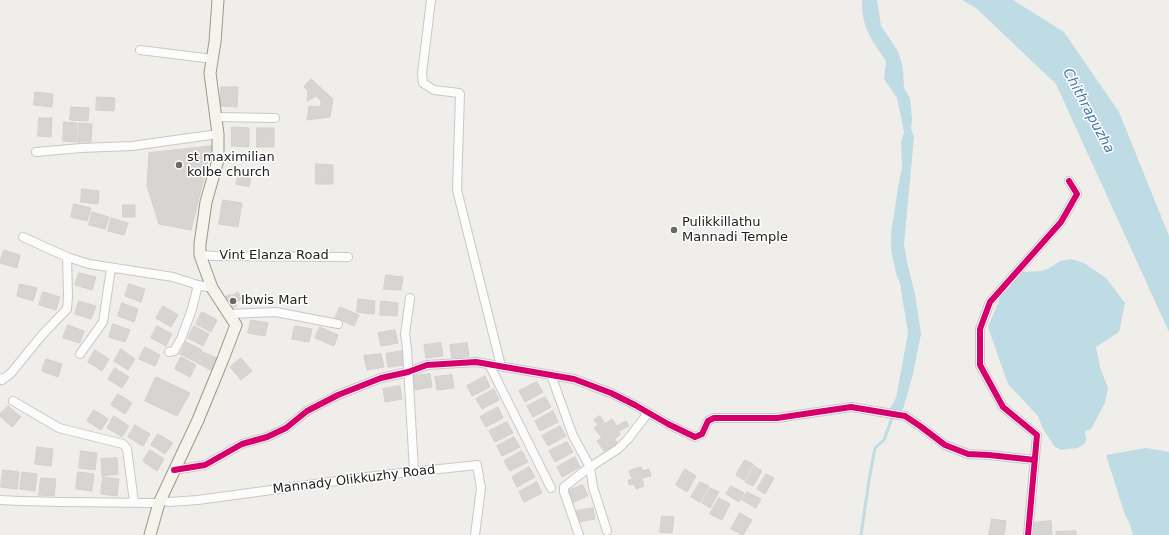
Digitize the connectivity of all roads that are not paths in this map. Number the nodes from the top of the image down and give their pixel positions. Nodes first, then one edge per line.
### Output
1 (218, 0) edge
2 (431, 0) edge
3 (140, 50) dead end
4 (213, 59) junction
5 (216, 117) junction
6 (275, 118) dead end
7 (218, 134) junction
8 (36, 152) dead end
9 (1069, 181) dead end
10 (23, 237) dead end
11 (200, 255) junction
12 (67, 257) junction
13 (348, 257) dead end
14 (111, 268) junction
15 (198, 285) junction
16 (212, 288) junction
17 (410, 298) dead end
18 (228, 314) junction
19 (338, 324) dead end
20 (169, 352) dead end
21 (80, 354) dead end
22 (489, 364) junction
23 (501, 366) junction
24 (408, 372) junction
25 (551, 375) junction
26 (0, 378) edge
27 (13, 401) dead end
28 (648, 412) junction
29 (1035, 460) junction
30 (590, 467) junction
31 (174, 470) junction
32 (414, 471) junction
33 (551, 488) dead end
34 (0, 500) edge
35 (159, 501) junction
36 (134, 502) junction
37 (607, 531) dead end
38 (150, 535) edge
39 (475, 535) edge
40 (579, 535) edge
41 (1028, 535) edge

1 - 4 main road
2 - 23 street
3 - 4 street
4 - 5 main road
5 - 6 street
5 - 7 main road
7 - 8 street
7 - 11 main road
9 - 29 street
10 - 12 street
11 - 13 street, Vint Elanza Road
11 - 16 main road
12 - 14 street
12 - 26 street
14 - 15 street
14 - 21 street
15 - 16 street
15 - 20 street
16 - 18 main road
17 - 24 street
18 - 19 street
18 - 31 main road
22 - 23 street
22 - 24 street
22 - 33 street
23 - 25 street
24 - 31 street
24 - 32 street
25 - 28 street
25 - 30 street
27 - 36 street
28 - 29 street
28 - 30 street
29 - 41 street
30 - 37 street
30 - 40 street
31 - 35 main road
32 - 35 street, Mannady Olikkuzhy Road
32 - 39 street, Mannady Olikkuzhy Road
34 - 36 street, Mannady Olikkuzhy Road
35 - 36 street, Mannady Olikkuzhy Road
35 - 38 main road

